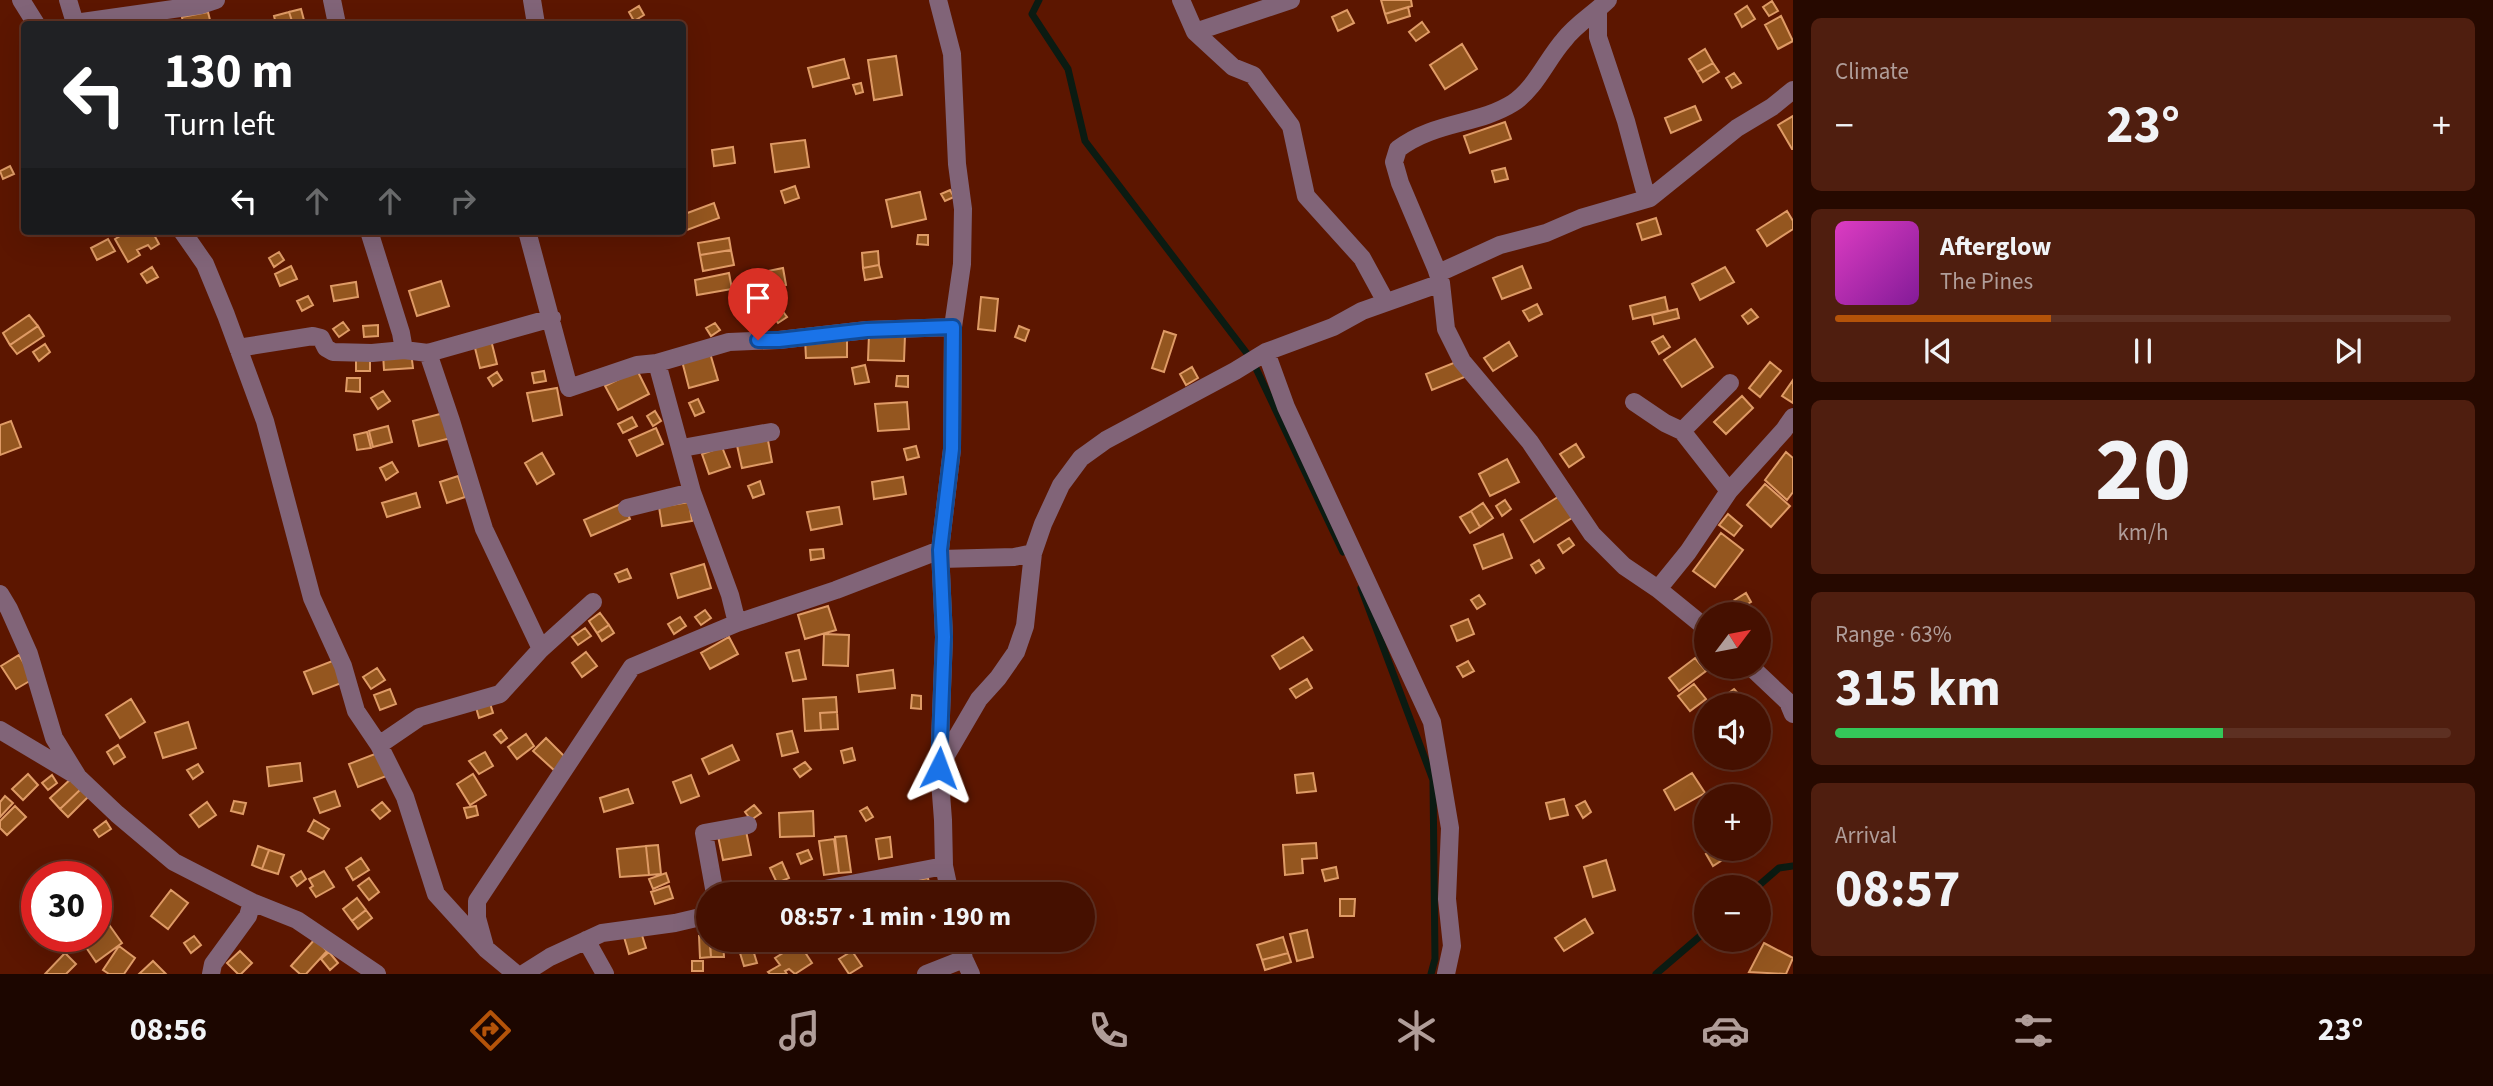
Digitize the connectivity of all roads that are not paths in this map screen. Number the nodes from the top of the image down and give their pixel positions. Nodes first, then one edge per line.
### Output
1 (21, 0) edge
2 (68, 0) edge
3 (332, 0) edge
4 (532, 0) edge
5 (937, 0) edge
6 (1181, 0) edge
7 (1291, 0) edge
8 (206, 2) edge
9 (1605, 3) edge
10 (34, 21) edge
11 (74, 21) edge
12 (87, 21) edge
13 (336, 21) edge
14 (536, 21) edge
15 (1195, 32) junction
16 (1793, 90) edge
17 (1650, 198) junction
18 (185, 235) edge
19 (370, 235) edge
20 (528, 235) edge
21 (1438, 276) junction
22 (1386, 302) junction
23 (552, 318) junction
24 (953, 327) junction
25 (238, 348) junction
26 (404, 350) junction
27 (1266, 352) junction
28 (428, 353) junction
29 (657, 363) junction
30 (1730, 383) dead end
31 (1634, 402) dead end
32 (1793, 416) edge
33 (1682, 431) junction
34 (771, 432) dead end
35 (682, 448) junction
36 (1729, 491) junction
37 (692, 492) junction
38 (627, 508) dead end
39 (1033, 553) junction
40 (940, 555) junction
41 (1658, 589) junction
42 (0, 594) edge
43 (593, 602) dead end
44 (1694, 618) edge
45 (737, 623) junction
46 (541, 649) junction
47 (1764, 679) edge
48 (1793, 713) edge
49 (0, 730) edge
50 (379, 745) junction
51 (939, 768) junction
52 (78, 777) junction
53 (748, 825) dead end
54 (944, 866) junction
55 (713, 882) edge
56 (861, 882) edge
57 (947, 882) edge
58 (252, 902) junction
59 (696, 918) edge
60 (586, 940) junction
61 (486, 949) junction
62 (967, 967) edge
63 (211, 974) edge
64 (377, 974) edge
65 (516, 974) edge
66 (523, 974) edge
67 (605, 974) edge
68 (926, 974) edge
69 (1446, 974) edge

1 - 10 street
2 - 11 street
3 - 13 street
4 - 14 street
5 - 24 street
6 - 15 street
7 - 15 street
8 - 12 street
9 - 17 street
9 - 21 street
15 - 22 street
16 - 17 street
17 - 21 street
18 - 25 street
19 - 26 street
20 - 23 street
21 - 22 street
21 - 41 street
22 - 27 street
23 - 28 street
23 - 29 street
24 - 29 street
24 - 40 street
25 - 26 street
25 - 50 street
26 - 28 street
27 - 39 street
27 - 69 street
28 - 46 street
29 - 35 street
30 - 33 street
31 - 33 street
32 - 36 street
33 - 36 street
34 - 35 street
35 - 37 street
36 - 41 street
37 - 38 street
37 - 45 street
39 - 40 street
39 - 51 street
40 - 45 street
40 - 51 street
41 - 44 street
42 - 52 street
43 - 46 street
45 - 61 street
46 - 50 street
47 - 48 street
49 - 52 street
50 - 61 street
51 - 54 street
52 - 58 street
53 - 55 street
54 - 56 street
54 - 57 street
58 - 63 street
58 - 64 street
59 - 60 street
60 - 66 street
60 - 67 street
61 - 65 street
62 - 68 street

